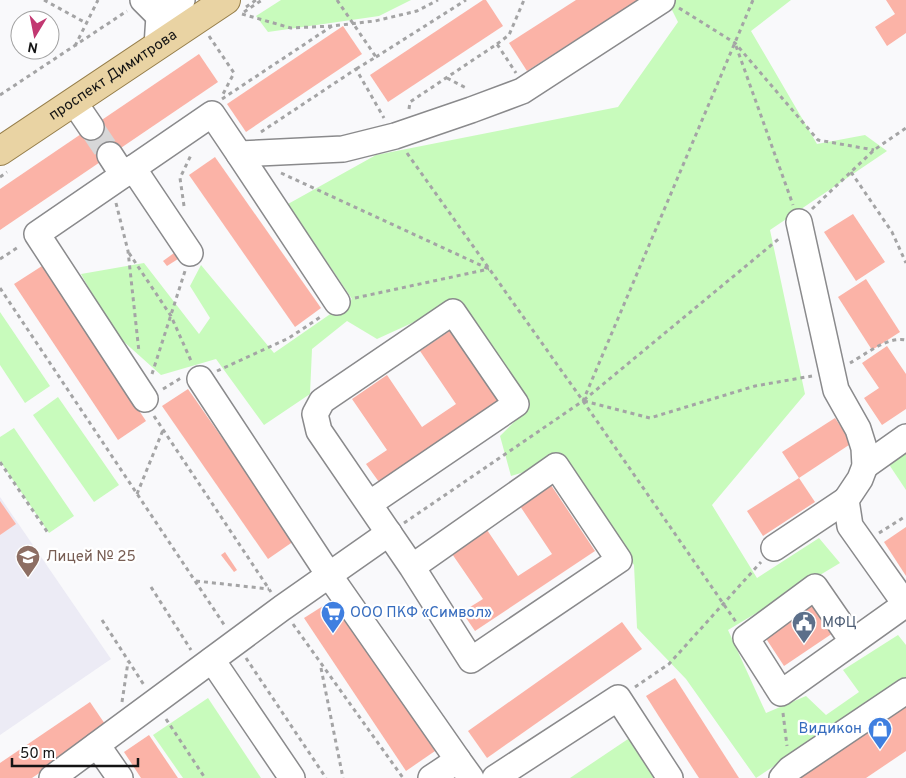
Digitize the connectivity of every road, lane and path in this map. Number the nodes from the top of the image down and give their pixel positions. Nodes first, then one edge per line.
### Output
1 (44, 0) edge
2 (98, 0) edge
3 (337, 0) edge
4 (438, 0) edge
5 (466, 0) edge
6 (524, 0) edge
7 (753, 0) edge
8 (668, 2) edge
9 (148, 6) edge
10 (234, 7) edge
11 (190, 10) edge
12 (86, 23) junction
13 (352, 23) junction
14 (332, 26) junction
15 (735, 43) junction
16 (497, 44) junction
17 (75, 46) junction
18 (157, 46) junction
19 (376, 58) junction
20 (356, 69) junction
21 (526, 88) junction
22 (0, 95) edge
23 (74, 102) junction
24 (91, 127) tunnel mouth
25 (906, 128) edge
26 (401, 134) junction
27 (874, 150) junction
28 (0, 151) edge
29 (237, 151) junction
30 (119, 170) junction
31 (275, 170) dead end
32 (851, 172) junction
33 (799, 222) junction
34 (128, 251) junction
35 (190, 253) dead end
36 (906, 263) edge
37 (489, 269) junction
38 (0, 288) edge
39 (337, 302) junction
40 (906, 340) edge
41 (140, 360) dead end
42 (832, 373) junction
43 (200, 379) junction
44 (145, 399) joint
45 (583, 401) junction
46 (163, 429) dead end
47 (906, 437) edge
48 (0, 462) edge
49 (865, 466) junction
50 (137, 494) junction
51 (846, 500) junction
52 (369, 504) junction
53 (906, 516) edge
54 (48, 533) dead end
55 (389, 533) junction
56 (863, 544) junction
57 (774, 548) joint
58 (412, 567) junction
59 (329, 575) junction
60 (195, 581) junction
61 (269, 589) dead end
62 (724, 603) junction
63 (906, 604) edge
64 (733, 617) dead end
65 (102, 620) dead end
66 (236, 642) junction
67 (853, 642) junction
68 (212, 660) junction
69 (128, 662) junction
70 (320, 665) dead end
71 (127, 669) dead end
72 (906, 691) edge
73 (781, 693) junction
74 (150, 695) junction
75 (618, 698) junction
76 (97, 745) junction
77 (464, 769) edge
78 (786, 774) edge
79 (52, 778) edge
80 (120, 778) edge
81 (205, 778) edge
82 (292, 778) edge
83 (326, 778) edge
84 (343, 778) edge
85 (432, 778) edge
86 (496, 778) edge
87 (670, 778) edge

1 - 12 path
2 - 12 path
3 - 13 path
4 - 13 path
5 - 19 path
6 - 16 path
7 - 15 path
8 - 15 path
8 - 21 street
9 - 11 street
9 - 17 path
9 - 18 street
10 - 11 main road, проспект Димитрова
10 - 14 path
11 - 14 path
11 - 18 main road, проспект Димитрова
12 - 17 path
13 - 14 path
13 - 19 path
15 - 27 path
15 - 33 path
15 - 45 path
16 - 21 path
16 - 26 path
17 - 22 path
18 - 23 main road, проспект Димитрова
19 - 20 path
20 - 26 path
20 - 29 path
21 - 26 street
23 - 24 street
23 - 28 main road, проспект Димитрова
25 - 27 path
26 - 29 street
26 - 37 path
27 - 32 path
29 - 30 street
29 - 39 street
30 - 34 path
30 - 35 street
30 - 44 street
31 - 37 path
32 - 33 path
32 - 36 path
33 - 42 street
33 - 45 path
34 - 41 path
34 - 43 path
37 - 39 path
37 - 45 path
38 - 50 path
39 - 43 path
40 - 42 path
42 - 45 path
42 - 49 street
43 - 44 path
43 - 59 street
45 - 55 path
45 - 62 path
46 - 50 path
47 - 49 street
48 - 54 path
49 - 51 street
50 - 60 path
51 - 56 street
51 - 57 street
52 - 52 street
52 - 55 street
53 - 56 path
55 - 58 street
55 - 59 street
56 - 63 street
57 - 62 path
58 - 58 street
59 - 66 street
59 - 77 street
60 - 61 path
60 - 66 path
62 - 64 path
62 - 75 path
63 - 67 street
65 - 69 path
66 - 68 street
66 - 83 path
67 - 73 street
67 - 73 street
68 - 74 street
68 - 82 street
69 - 71 path
69 - 74 path
70 - 84 path
72 - 78 street
73 - 78 path
74 - 76 street
74 - 81 path
75 - 86 street
75 - 87 street
76 - 79 street
76 - 80 street
77 - 85 street

